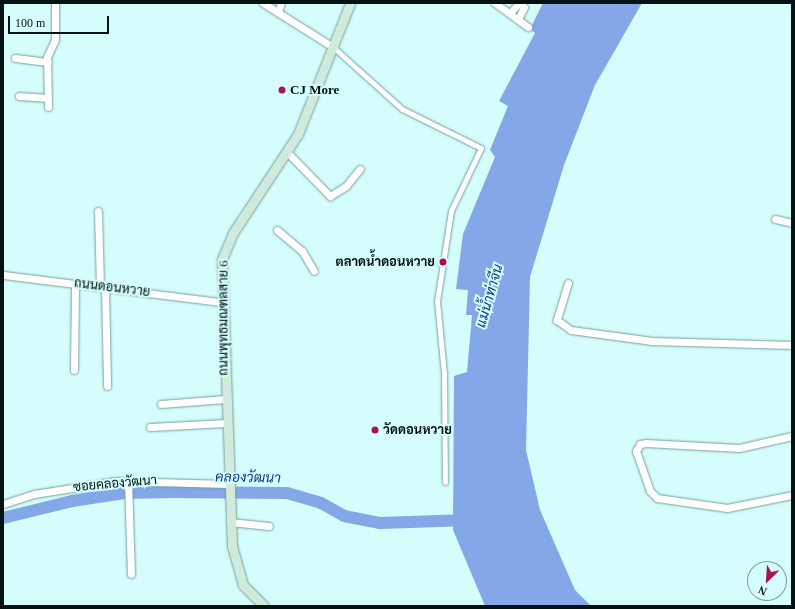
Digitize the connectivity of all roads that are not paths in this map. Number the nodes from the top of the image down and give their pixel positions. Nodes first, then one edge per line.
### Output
1 (55, 3) edge
2 (264, 3) edge
3 (281, 3) edge
4 (350, 3) edge
5 (495, 3) edge
6 (520, 3) edge
7 (278, 12) junction
8 (510, 14) junction
9 (518, 19) junction
10 (528, 27) dead end
11 (333, 47) junction
12 (15, 58) dead end
13 (48, 62) junction
14 (19, 96) dead end
15 (48, 98) junction
16 (48, 107) dead end
17 (287, 152) junction
18 (360, 169) dead end
19 (98, 211) dead end
20 (775, 219) dead end
21 (792, 223) edge
22 (277, 230) dead end
23 (314, 271) dead end
24 (3, 274) edge
25 (568, 283) dead end
26 (75, 284) junction
27 (102, 287) junction
28 (221, 302) junction
29 (792, 345) edge
30 (74, 370) dead end
31 (107, 386) dead end
32 (225, 399) junction
33 (161, 404) dead end
34 (226, 423) junction
35 (150, 427) dead end
36 (792, 436) edge
37 (128, 480) junction
38 (445, 482) dead end
39 (229, 490) junction
40 (792, 495) edge
41 (3, 504) edge
42 (230, 522) junction
43 (269, 526) dead end
44 (131, 574) dead end
45 (264, 606) edge

1 - 13 street
2 - 7 street
3 - 7 street
4 - 11 main road, ถนนพุทธมณฑลสาย 6
5 - 8 street
6 - 8 street
6 - 9 street
7 - 11 street
8 - 9 street
9 - 10 street
11 - 17 main road, ถนนพุทธมณฑลสาย 6
11 - 38 street
12 - 13 street
13 - 15 street
14 - 15 street
15 - 16 street
17 - 18 street
17 - 28 main road, ถนนพุทธมณฑลสาย 6
19 - 27 street
20 - 21 street
22 - 23 street
24 - 26 street, ถนนดอนหวาย
25 - 29 street
26 - 27 street, ถนนดอนหวาย
26 - 30 street
27 - 28 street, ถนนดอนหวาย
27 - 31 street
28 - 32 main road, ถนนพุทธมณฑลสาย 6
32 - 33 street
32 - 34 main road, ถนนพุทธมณฑลสาย 6
34 - 35 street
34 - 39 main road, ถนนพุทธมณฑลสาย 6
36 - 40 street
37 - 39 street, ซอยคลองวัฒนา
37 - 41 street, ซอยคลองวัฒนา
37 - 44 street
39 - 42 main road, ถนนพุทธมณฑลสาย 6
42 - 43 street
42 - 45 main road, ถนนพุทธมณฑลสาย 6

